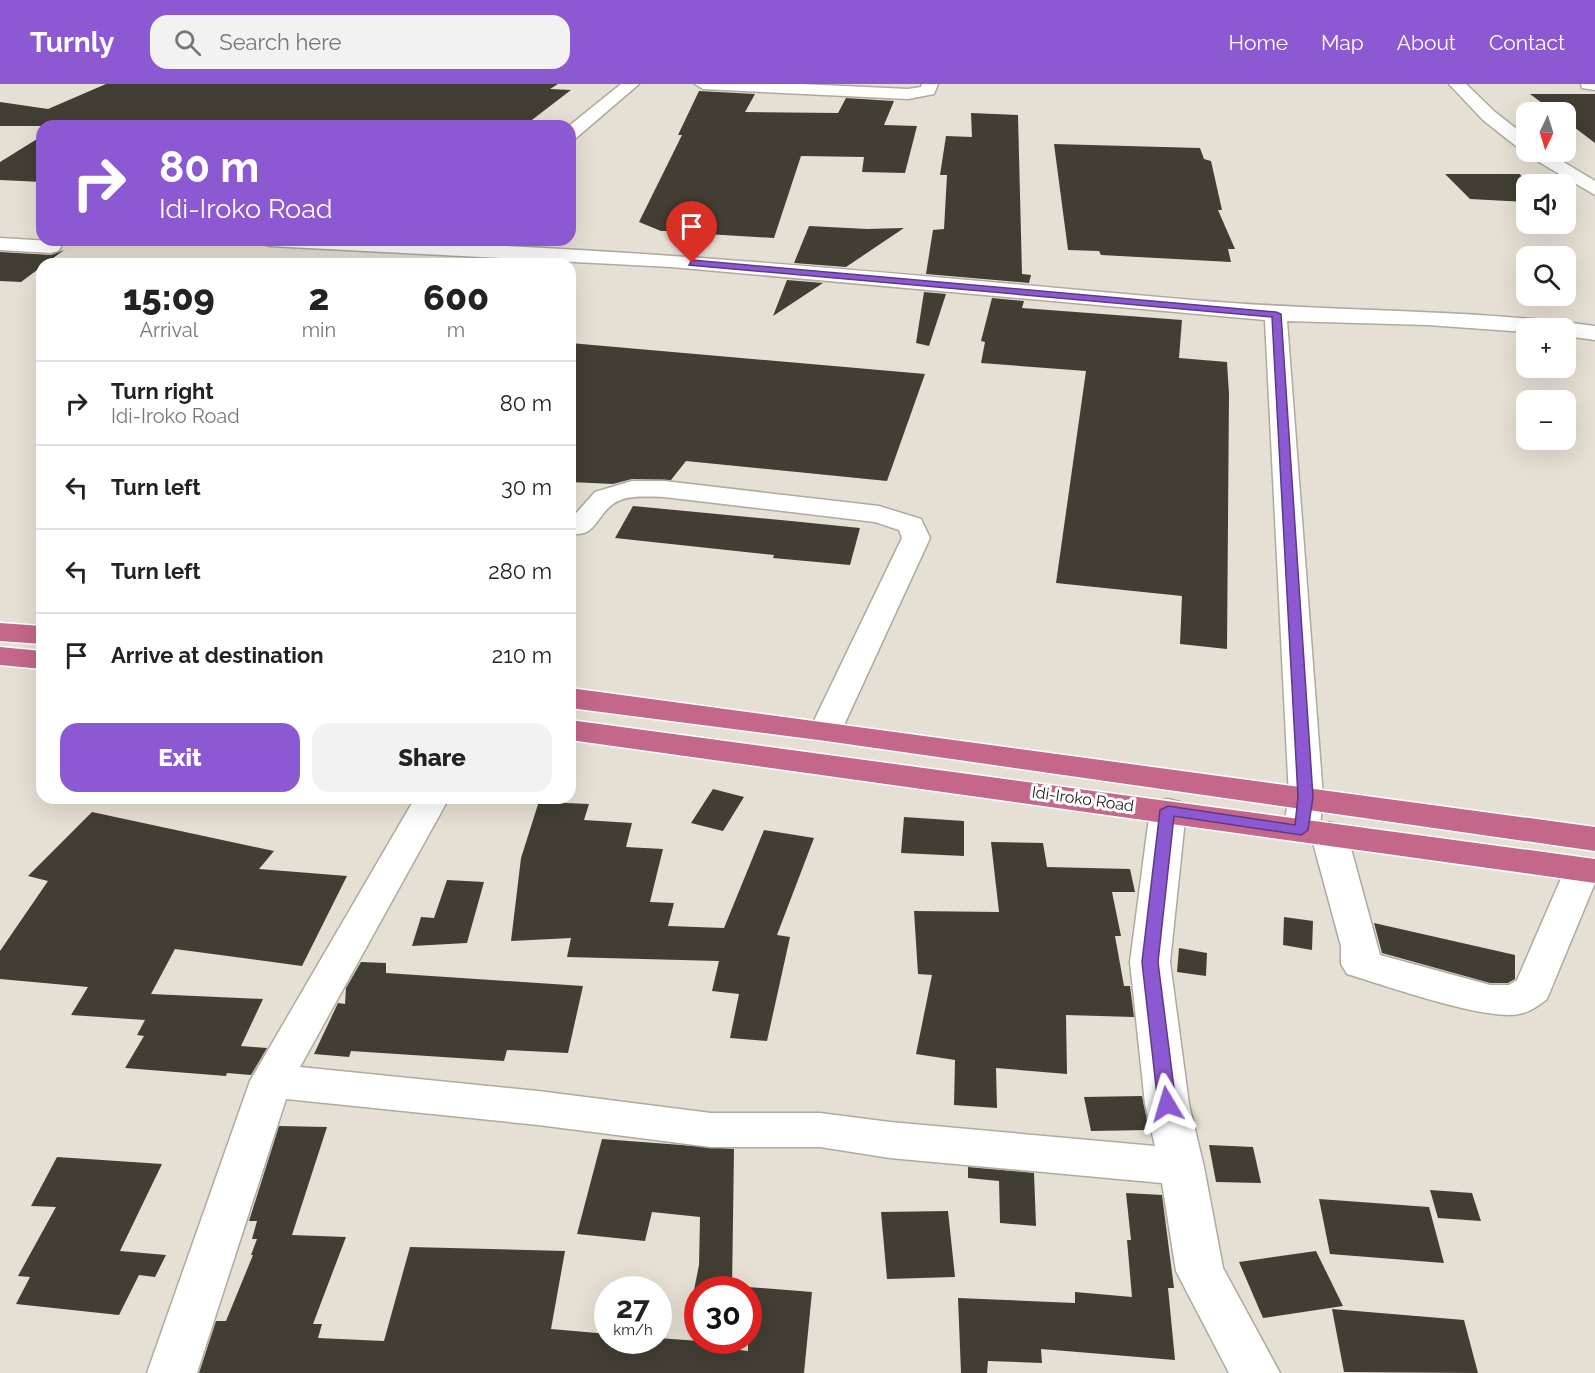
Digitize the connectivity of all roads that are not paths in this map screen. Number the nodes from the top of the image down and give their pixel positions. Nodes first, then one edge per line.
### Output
1 (631, 84) edge
2 (703, 84) edge
3 (930, 84) edge
4 (1457, 84) edge
5 (576, 129) edge
6 (1516, 137) edge
7 (1551, 162) edge
8 (1595, 189) edge
9 (0, 244) edge
10 (36, 245) edge
11 (468, 246) edge
12 (1276, 314) junction
13 (1516, 325) edge
14 (1576, 330) edge
15 (1595, 333) edge
16 (579, 527) dead end
17 (36, 638) edge
18 (2, 652) edge
19 (36, 659) edge
20 (576, 699) edge
21 (576, 731) edge
22 (826, 731) junction
23 (429, 804) edge
24 (1168, 810) junction
25 (1312, 821) junction
26 (1590, 860) edge
27 (271, 1081) junction
28 (1182, 1167) junction
29 (172, 1373) edge
30 (1255, 1373) edge

1 - 5 street
2 - 3 street
4 - 6 street
7 - 8 street
9 - 10 street
11 - 12 street
12 - 13 street
12 - 25 street
14 - 15 street
16 - 22 street
17 - 18 highway
18 - 19 highway
20 - 22 highway
21 - 24 highway, Idi-Iroko Road
22 - 25 highway
23 - 27 street
24 - 25 highway, Idi-Iroko Road
24 - 28 street
25 - 26 highway, Idi-Iroko Road
25 - 26 street
27 - 28 street
27 - 29 street
28 - 30 street

